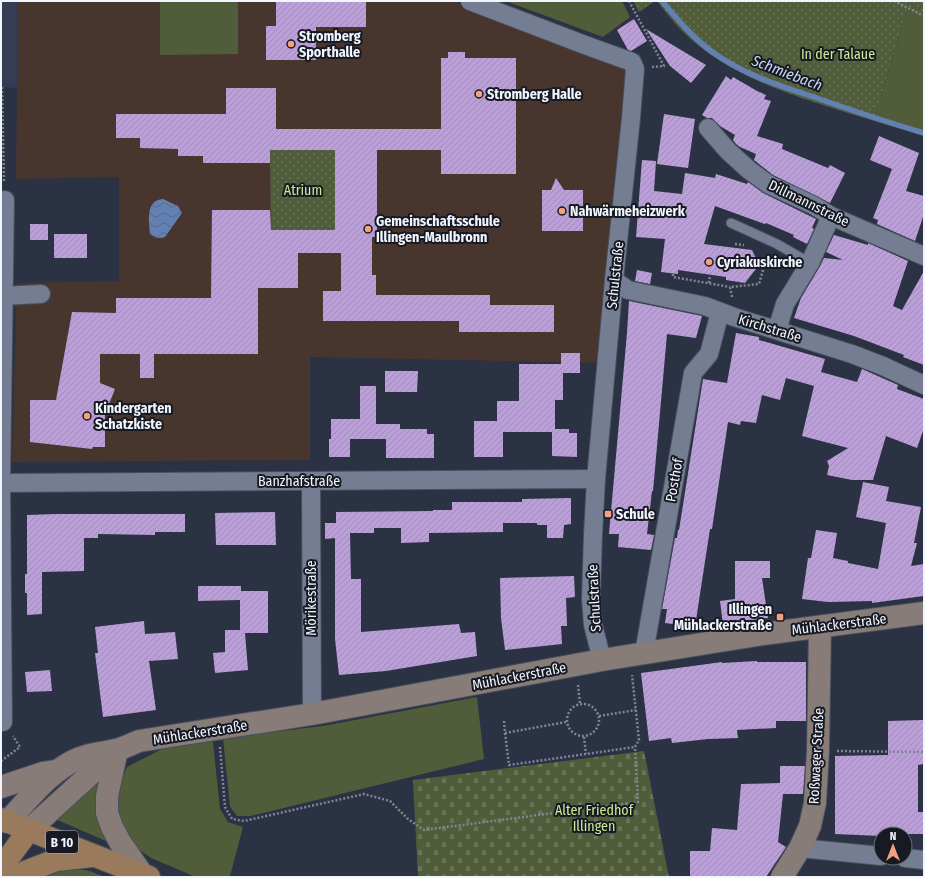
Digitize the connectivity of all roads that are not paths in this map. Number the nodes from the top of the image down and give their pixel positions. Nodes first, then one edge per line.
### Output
1 (470, 1) edge
2 (708, 128) dead end
3 (5, 200) road end
4 (832, 216) junction
5 (732, 223) dead end
6 (924, 256) edge
7 (810, 263) junction
8 (614, 280) junction
9 (41, 294) dead end
10 (2, 296) edge
11 (727, 314) junction
12 (777, 330) junction
13 (924, 385) edge
14 (596, 479) junction
15 (311, 482) junction
16 (1, 483) edge
17 (924, 613) edge
18 (820, 627) junction
19 (637, 655) junction
20 (602, 660) junction
21 (312, 714) junction
22 (3, 722) road end
23 (117, 750) junction
24 (58, 770) junction
25 (1, 787) edge
26 (3, 823) edge
27 (29, 830) junction
28 (800, 848) junction
29 (95, 855) junction
30 (873, 855) edge
31 (913, 859) edge
32 (924, 860) edge
33 (1, 868) edge
34 (146, 876) edge
35 (17, 877) edge
36 (782, 877) edge

1 - 8 street, Schulstraße
2 - 4 street, Dillmannstraße
3 - 10 street
4 - 6 street, Dillmannstraße
4 - 7 street
5 - 7 lane
7 - 12 street
8 - 11 street, Kirchstraße
8 - 14 street, Schulstraße
9 - 10 street
10 - 16 street
11 - 12 street, Kirchstraße
11 - 19 street, Posthof
12 - 13 street, Kirchstraße
14 - 15 street, Banzhafstraße
14 - 20 street, Schulstraße
15 - 16 street, Banzhafstraße
15 - 21 street, Mörikestraße
16 - 22 street
17 - 18 street, Mühlackerstraße
18 - 19 street, Mühlackerstraße
18 - 28 street, Roßwager Straße
19 - 20 street, Mühlackerstraße
20 - 21 street, Mühlackerstraße
21 - 23 street, Mühlackerstraße
23 - 24 street, Mühlackerstraße
23 - 27 street, Mühlackerstraße
23 - 34 street
24 - 25 street
24 - 26 street, Mühlackerstraße
26 - 27 main road, Mühlackerstraße / B 10
27 - 29 main road, B 10
27 - 33 main road, B 10
28 - 30 street
28 - 36 street, Roßwager Straße
29 - 34 main road, B 10
29 - 35 main road
31 - 32 street

